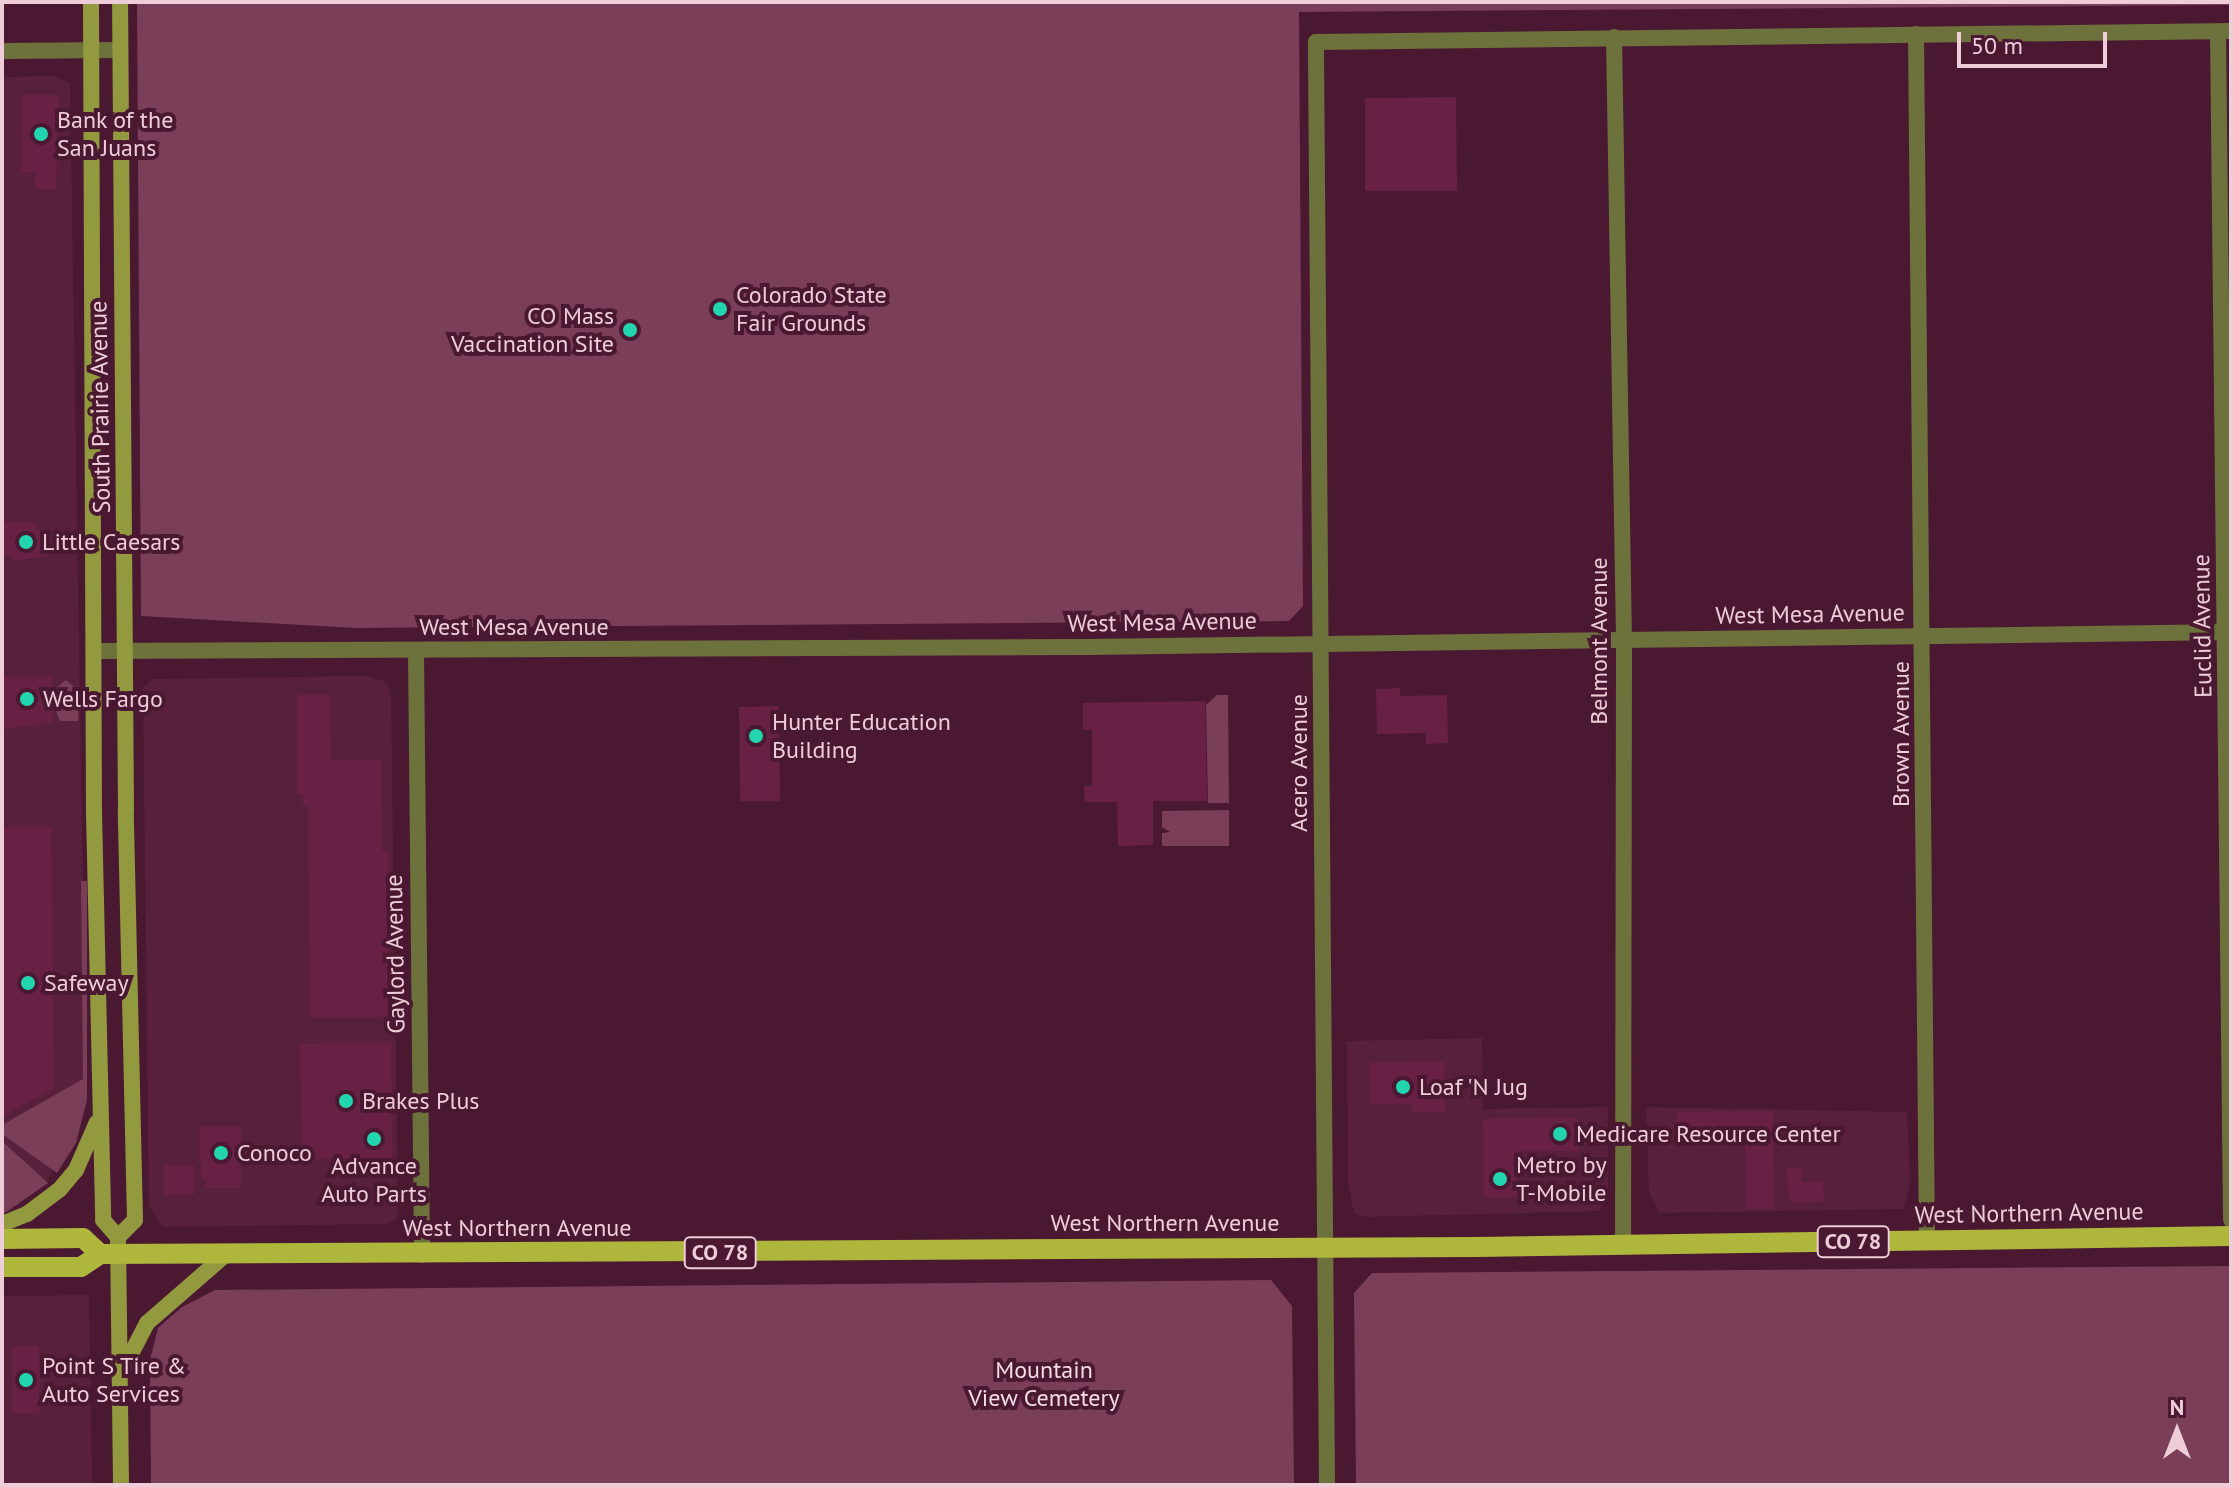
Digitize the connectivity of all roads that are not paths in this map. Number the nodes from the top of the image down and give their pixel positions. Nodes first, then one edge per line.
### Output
1 (91, 2) edge
2 (120, 2) edge
3 (2225, 32) edge
4 (1916, 34) junction
5 (1614, 37) junction
6 (91, 50) junction
7 (120, 50) junction
8 (2, 51) edge
9 (2229, 632) edge
10 (1924, 637) junction
11 (1624, 639) junction
12 (1323, 643) junction
13 (127, 650) junction
14 (94, 651) junction
15 (416, 652) junction
16 (101, 1109) junction
17 (2231, 1220) edge
18 (2, 1224) edge
19 (2231, 1236) edge
20 (2, 1239) edge
21 (1927, 1241) junction
22 (1623, 1245) junction
23 (1327, 1248) junction
24 (112, 1249) junction
25 (422, 1255) junction
26 (224, 1256) junction
27 (2, 1267) edge
28 (120, 1375) junction
29 (121, 1485) edge
30 (1327, 1485) edge

1 - 6 main road, South Prairie Avenue
2 - 7 main road, South Prairie Avenue
3 - 4 street
3 - 9 street, Euclid Avenue
4 - 5 street
4 - 10 street, Brown Avenue
5 - 11 street, Belmont Avenue
5 - 12 street, Acero Avenue
6 - 7 street
6 - 8 street
6 - 14 main road, South Prairie Avenue
7 - 13 main road, South Prairie Avenue
9 - 10 street, West Mesa Avenue
9 - 17 street, Euclid Avenue
10 - 11 street, West Mesa Avenue
10 - 21 street, Brown Avenue
11 - 12 street, West Mesa Avenue
11 - 22 street, Belmont Avenue
12 - 15 street, West Mesa Avenue
12 - 23 street, Acero Avenue
13 - 14 street, West Mesa Avenue
13 - 15 street, West Mesa Avenue
13 - 24 main road, South Prairie Avenue
14 - 16 main road, South Prairie Avenue
15 - 25 street, Gaylord Avenue
16 - 18 main road
16 - 24 main road, South Prairie Avenue
19 - 21 main road, West Northern Avenue / CO 78
20 - 24 main road, West Northern Avenue / CO 78
21 - 22 main road, West Northern Avenue / CO 78
22 - 23 main road, West Northern Avenue / CO 78
23 - 25 main road, West Northern Avenue / CO 78
23 - 30 street, Acero Avenue
24 - 26 main road, West Northern Avenue / CO 78
24 - 27 main road, West Northern Avenue / CO 78
24 - 28 main road, South Prairie Avenue
25 - 26 main road, West Northern Avenue / CO 78
26 - 28 main road
28 - 29 main road, South Prairie Avenue

